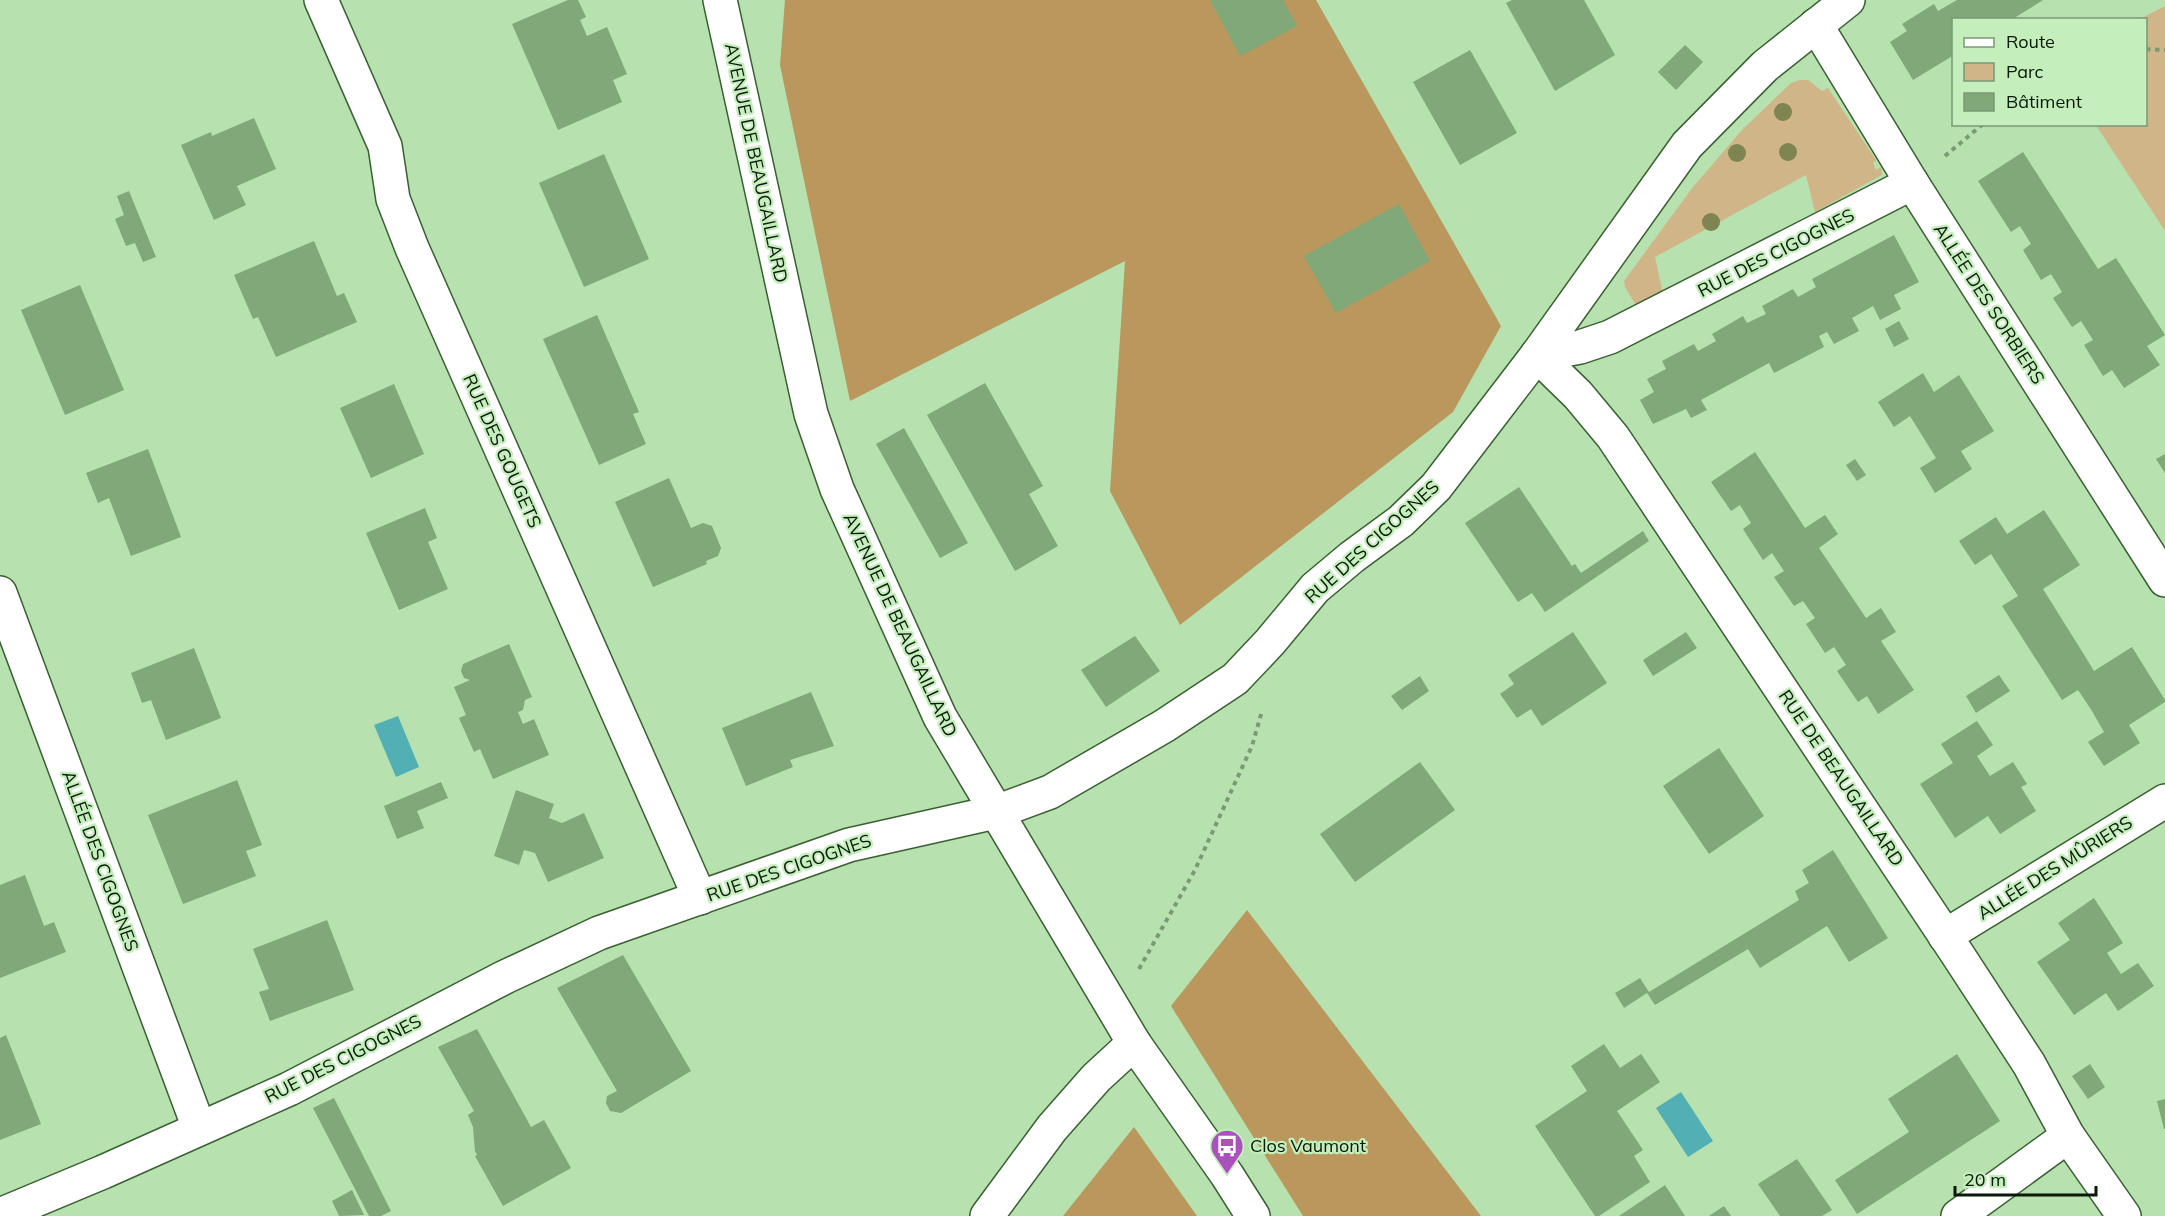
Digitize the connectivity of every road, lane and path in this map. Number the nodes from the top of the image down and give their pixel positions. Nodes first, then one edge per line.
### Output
1 (321, 0) edge
2 (720, 0) edge
3 (1848, 0) edge
4 (1816, 25) junction
5 (2147, 49) edge
6 (2165, 50) edge
7 (1981, 126) edge
8 (1912, 183) junction
9 (1537, 355) junction
10 (2165, 580) edge
11 (0, 593) edge
12 (1263, 705) dead end
13 (2165, 801) edge
14 (996, 812) junction
15 (700, 898) junction
16 (1945, 936) junction
17 (1114, 1010) junction
18 (1134, 1043) junction
19 (199, 1128) junction
20 (2068, 1136) junction
21 (0, 1215) edge
22 (987, 1216) edge
23 (1253, 1216) edge
24 (1958, 1216) edge
25 (2124, 1216) edge

1 - 15 street, RUE DES GOUGETS
2 - 14 street, AVENUE DE BEAUGAILLARD
3 - 4 street, RUE DES CIGOGNES
4 - 8 street, ALLÉE DES SORBIERS
4 - 9 street, RUE DES CIGOGNES
5 - 6 path
7 - 8 path
8 - 9 street, RUE DES CIGOGNES
8 - 10 street, ALLÉE DES SORBIERS
9 - 14 street, RUE DES CIGOGNES
9 - 16 street, RUE DE BEAUGAILLARD
11 - 19 street, ALLÉE DES CIGOGNES
12 - 17 path
13 - 16 street, ALLÉE DES MÛRIERS
14 - 15 street, RUE DES CIGOGNES
14 - 17 street, AVENUE DE BEAUGAILLARD
15 - 19 street, RUE DES CIGOGNES
16 - 20 street, RUE DE BEAUGAILLARD
17 - 18 street, AVENUE DE BEAUGAILLARD
18 - 22 street
18 - 23 street, AVENUE DE BEAUGAILLARD
19 - 21 street, RUE DES CIGOGNES
20 - 24 street
20 - 25 street, RUE DE BEAUGAILLARD

